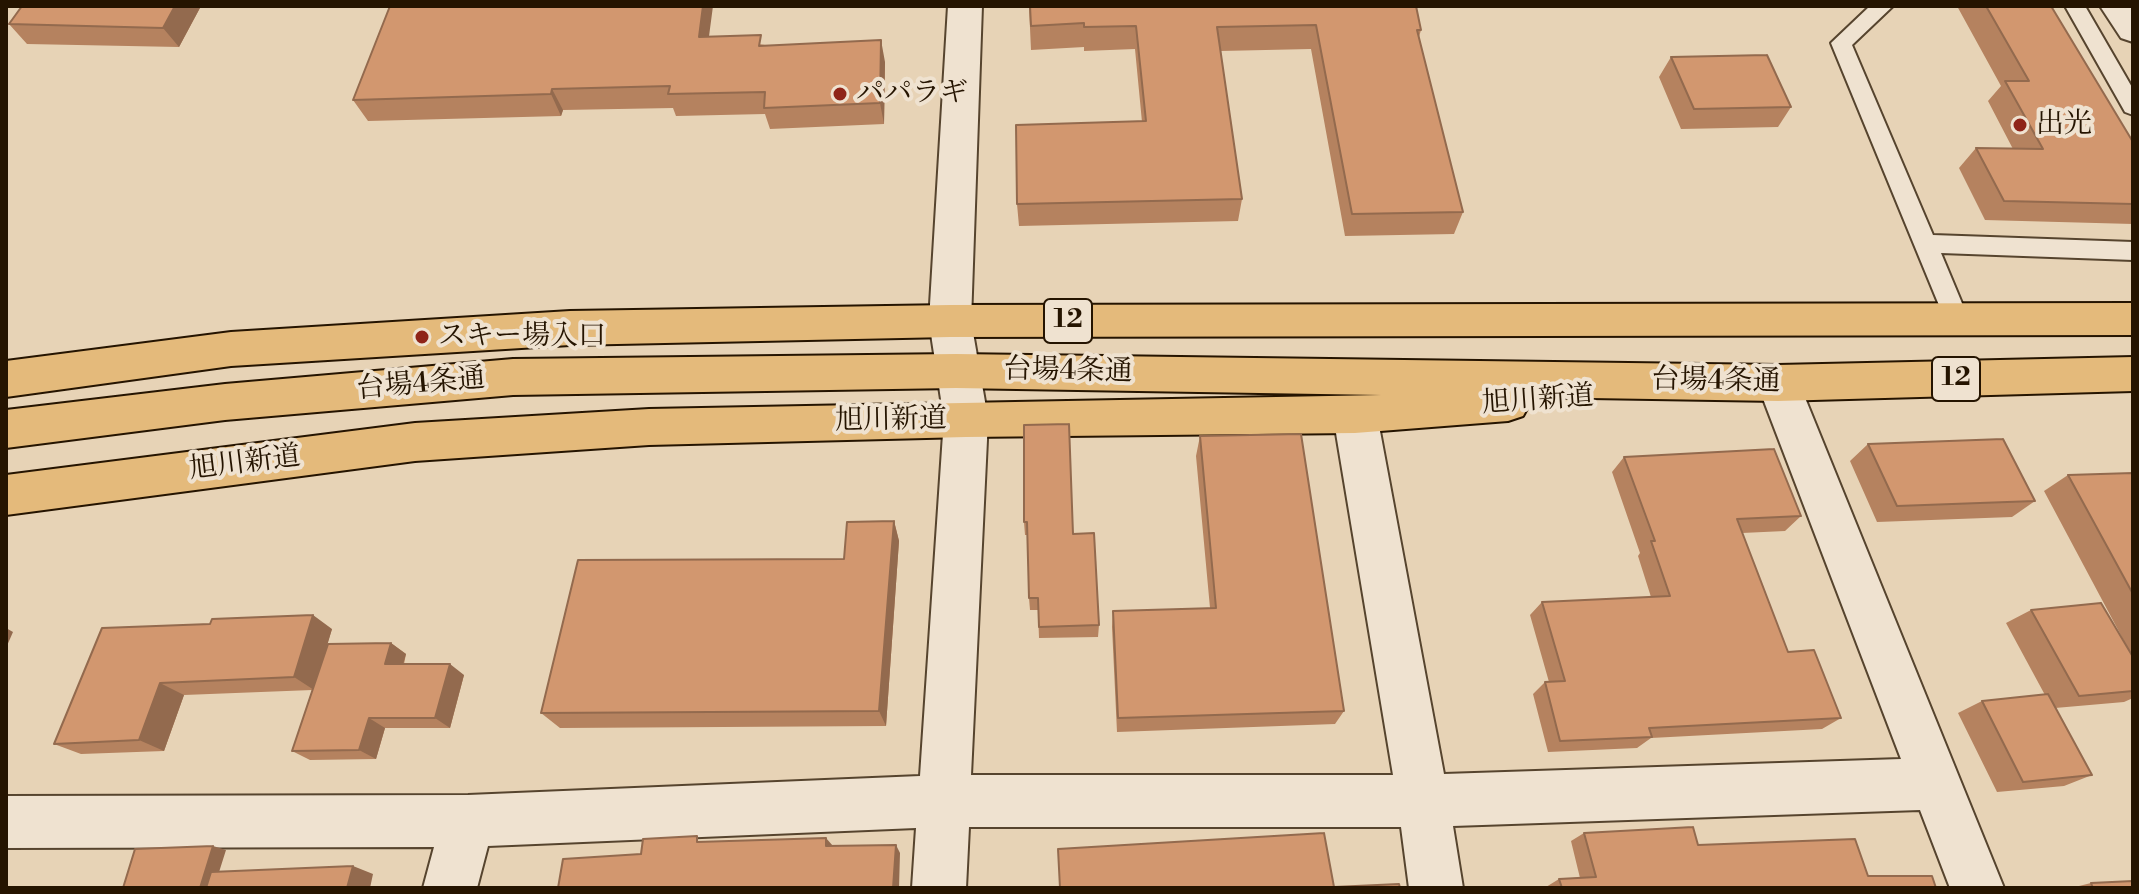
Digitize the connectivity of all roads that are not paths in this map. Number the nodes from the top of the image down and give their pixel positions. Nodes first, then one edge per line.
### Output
1 (965, 6) edge
2 (1883, 6) edge
3 (2075, 6) edge
4 (2117, 6) edge
5 (2133, 30) edge
6 (2133, 107) edge
7 (1926, 244) junction
8 (2133, 251) edge
9 (2133, 319) edge
10 (1957, 320) junction
11 (950, 321) junction
12 (956, 371) junction
13 (2133, 374) edge
14 (6, 379) edge
15 (1778, 383) junction
16 (1355, 415) junction
17 (966, 419) junction
18 (6, 429) edge
19 (6, 495) edge
20 (1938, 784) junction
21 (945, 801) junction
22 (1423, 801) junction
23 (468, 821) junction
24 (6, 822) edge
25 (450, 888) edge
26 (939, 888) edge
27 (1436, 888) edge
28 (1977, 888) edge

1 - 11 street
2 - 7 lane
3 - 6 lane
4 - 5 street
7 - 8 lane
7 - 10 lane
9 - 10 highway, 台場4条通 / 12
10 - 11 highway, 台場4条通 / 12
11 - 12 street
11 - 14 highway, 台場4条通 / 12
12 - 15 highway, 台場4条通 / 12
12 - 17 street
12 - 18 highway, 台場4条通 / 12
13 - 15 highway, 台場4条通 / 12
15 - 16 highway, 旭川新道 / 12
15 - 20 street
16 - 17 highway, 旭川新道 / 12
16 - 22 street
17 - 19 highway, 旭川新道 / 12
17 - 21 street
20 - 22 street
20 - 28 street
21 - 22 street
21 - 23 street
21 - 26 street
22 - 27 street
23 - 24 street
23 - 25 street

